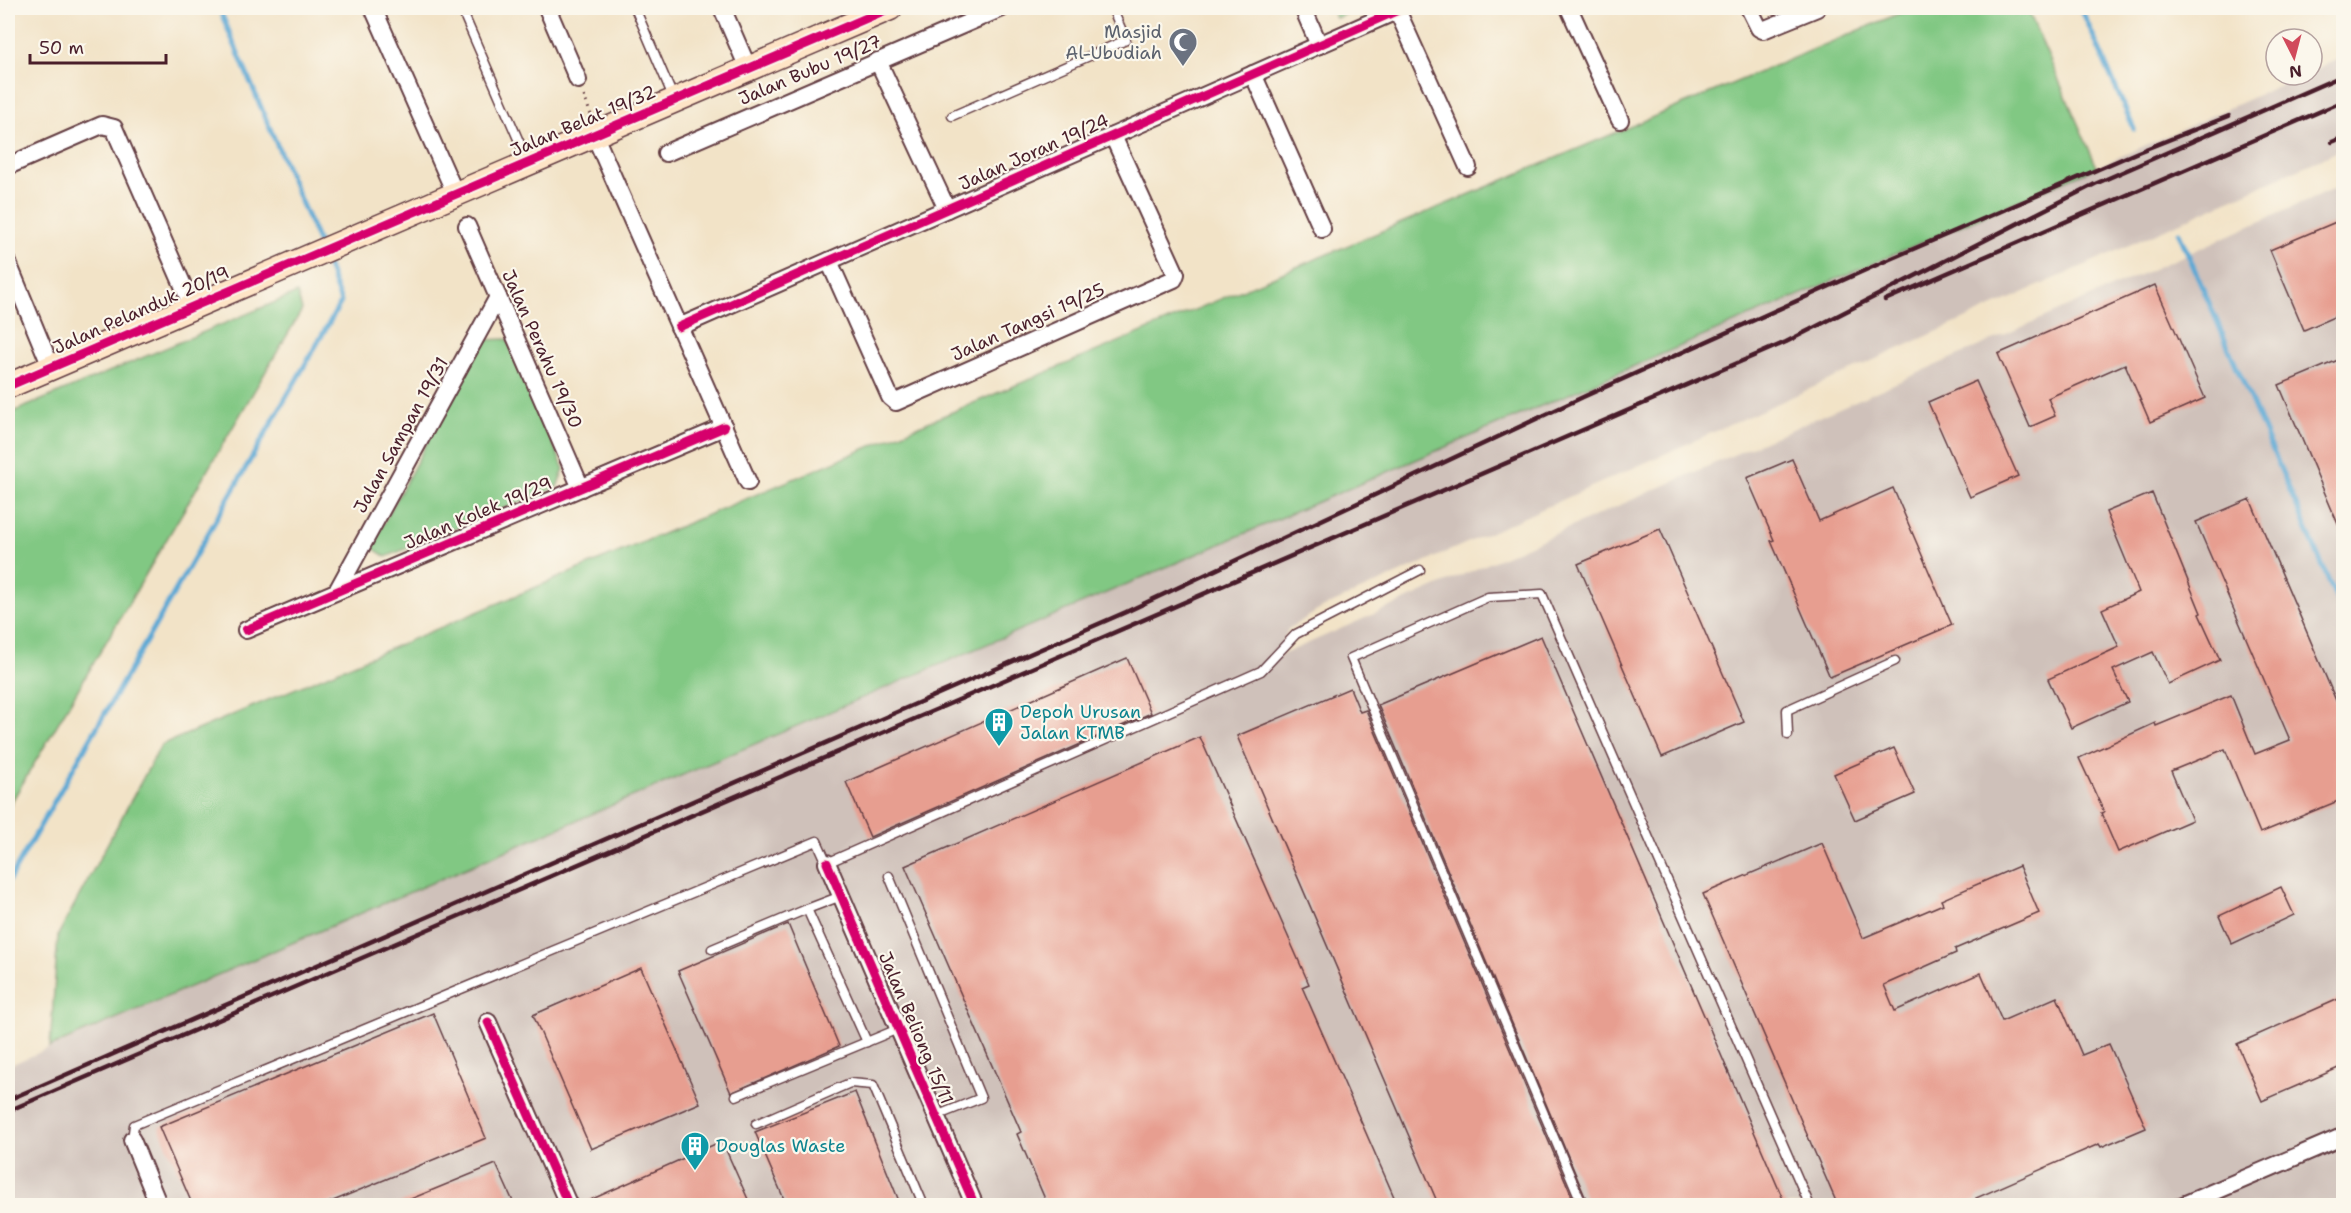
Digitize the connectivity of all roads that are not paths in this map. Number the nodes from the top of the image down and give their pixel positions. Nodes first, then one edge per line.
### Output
1 (373, 8) edge
2 (462, 8) edge
3 (547, 8) edge
4 (634, 8) edge
5 (722, 8) edge
6 (890, 8) edge
7 (1002, 8) edge
8 (1112, 8) edge
9 (1304, 8) edge
10 (1569, 8) edge
11 (1749, 8) edge
12 (1817, 8) edge
13 (1400, 9) edge
14 (1319, 45) junction
15 (878, 61) junction
16 (748, 68) junction
17 (1253, 74) junction
18 (578, 80) road end
19 (674, 100) junction
20 (952, 116) dead end
21 (1620, 120) dead end
22 (596, 133) junction
23 (1113, 136) junction
24 (666, 153) dead end
25 (528, 162) junction
26 (8, 163) edge
27 (1468, 167) dead end
28 (455, 193) junction
29 (946, 209) junction
30 (467, 226) dead end
31 (1322, 229) dead end
32 (829, 261) junction
33 (8, 263) edge
34 (288, 264) joint
35 (498, 297) junction
36 (192, 306) junction
37 (680, 327) junction
38 (51, 367) junction
39 (8, 386) edge
40 (724, 427) junction
41 (748, 482) dead end
42 (581, 488) junction
43 (1420, 570) dead end
44 (338, 591) junction
45 (246, 630) dead end
46 (1895, 661) dead end
47 (1788, 735) dead end
48 (827, 863) junction
49 (889, 876) dead end
50 (841, 896) junction
51 (807, 909) junction
52 (712, 949) dead end
53 (488, 1022) dead end
54 (898, 1029) junction
55 (867, 1042) junction
56 (736, 1096) dead end
57 (936, 1116) junction
58 (756, 1124) dead end
59 (2343, 1136) edge
60 (132, 1140) joint
61 (971, 1203) edge
62 (159, 1206) edge
63 (569, 1206) edge
64 (924, 1206) edge
65 (1583, 1206) edge
66 (1810, 1206) edge
67 (2181, 1206) edge

1 - 28 street
2 - 25 lane
3 - 18 street
4 - 19 lane
5 - 16 street
6 - 16 street, Jalan Belat 19/32
7 - 15 street, Jalan Bubu 19/27
8 - 20 lane
9 - 14 street
10 - 21 street
11 - 12 street
13 - 14 street, Jalan Joran 19/24
13 - 27 street
14 - 17 street, Jalan Joran 19/24
15 - 24 street, Jalan Bubu 19/27
15 - 29 street
16 - 19 street, Jalan Belat 19/32
17 - 23 street, Jalan Joran 19/24
17 - 31 street
19 - 22 street, Jalan Belat 19/32
22 - 25 street, Jalan Belat 19/32
22 - 37 street
23 - 29 street, Jalan Joran 19/24
23 - 32 street, Jalan Tangsi 19/25
25 - 28 street, Jalan Belat 19/32
26 - 36 street
28 - 34 street, Jalan Belat 19/32
29 - 32 street, Jalan Joran 19/24
30 - 35 street, Jalan Perahu 19/30
32 - 37 street, Jalan Joran 19/24
33 - 38 street
34 - 36 street, Jalan Pelanduk 20/19
35 - 42 street, Jalan Perahu 19/30
35 - 44 street, Jalan Sampan 19/31
36 - 38 street, Jalan Pelanduk 20/19
37 - 40 street
38 - 39 street, Jalan Pelanduk 20/19
40 - 41 street
40 - 42 street, Jalan Kolek 19/29
42 - 44 street, Jalan Kolek 19/29
43 - 48 lane
44 - 45 street, Jalan Kolek 19/29
46 - 47 lane
48 - 50 street, Jalan Beliong 15/11
48 - 60 lane
49 - 57 lane
50 - 51 lane
50 - 54 street, Jalan Beliong 15/11
51 - 52 lane
51 - 55 lane
53 - 63 street
54 - 55 lane
54 - 57 street, Jalan Beliong 15/11
55 - 56 lane
57 - 61 street, Jalan Beliong 15/11
58 - 64 lane
59 - 67 street
60 - 62 street
65 - 66 lane

